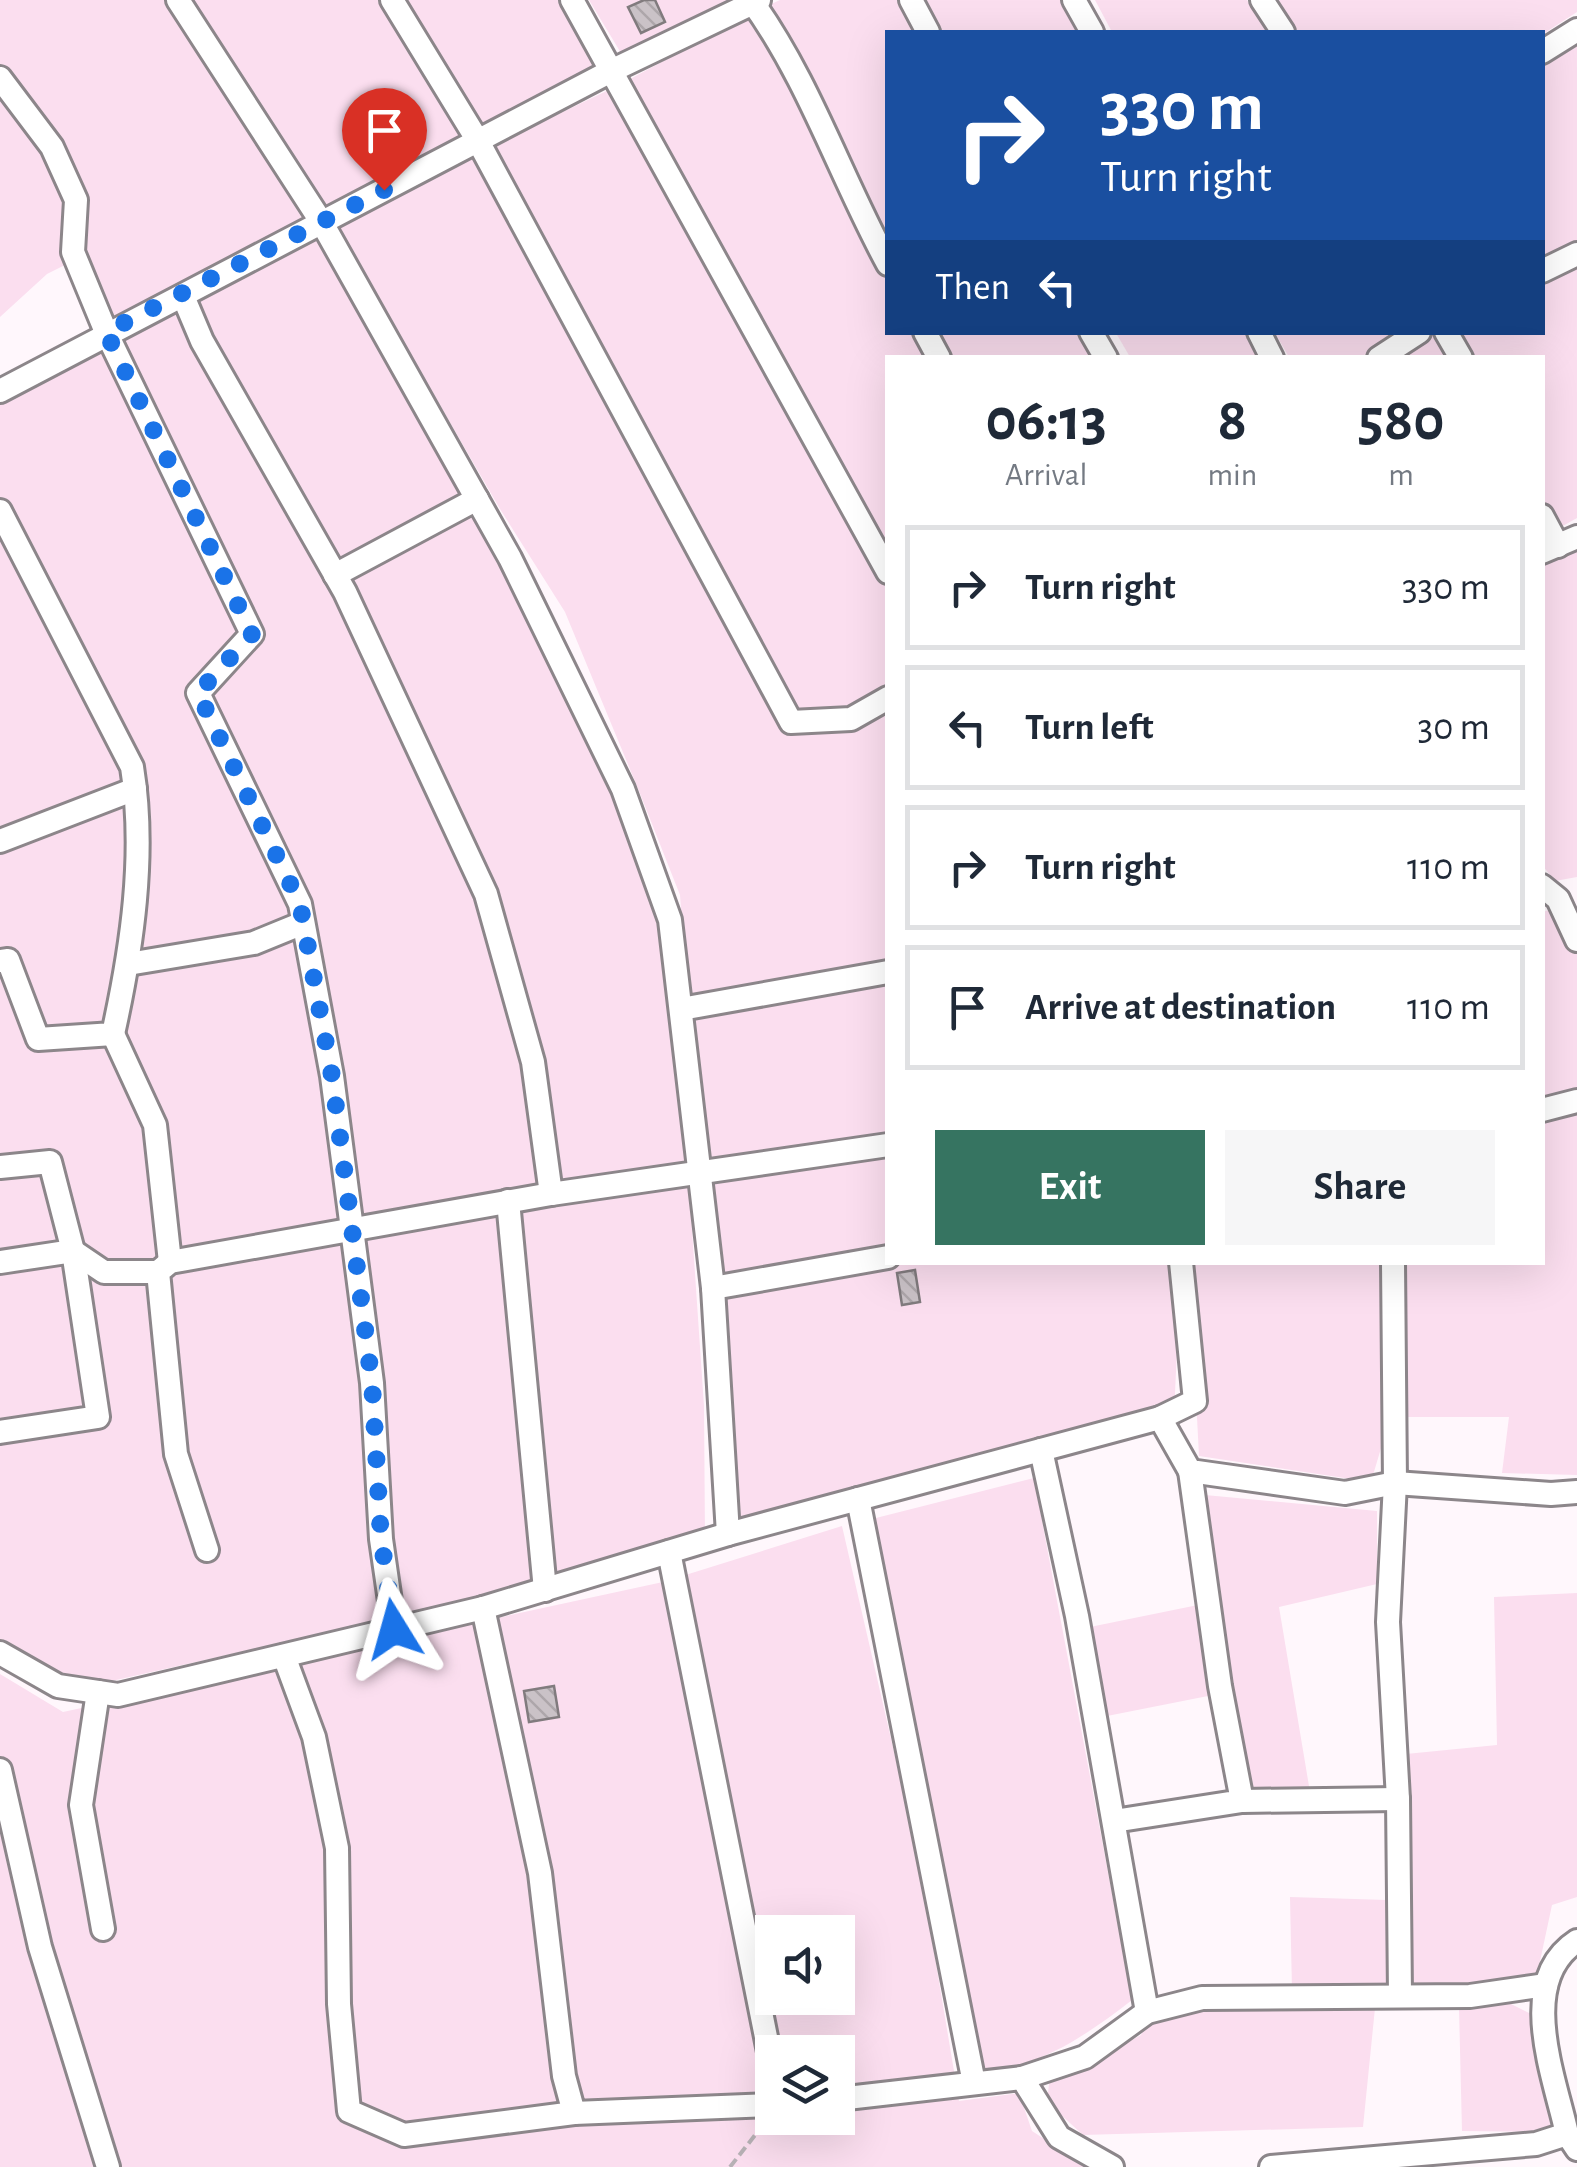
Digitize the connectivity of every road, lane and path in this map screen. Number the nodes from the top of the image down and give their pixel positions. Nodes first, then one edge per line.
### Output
1 (178, 0) edge
2 (392, 0) edge
3 (572, 0) edge
4 (911, 0) edge
5 (1074, 0) edge
6 (1262, 0) edge
7 (754, 1) edge
8 (927, 30) edge
9 (1091, 30) edge
10 (1282, 30) edge
11 (1577, 30) edge
12 (1545, 50) edge
13 (611, 71) junction
14 (0, 78) edge
15 (478, 141) junction
16 (322, 223) junction
17 (1577, 254) edge
18 (885, 258) edge
19 (1545, 270) edge
20 (183, 296) junction
21 (106, 332) junction
22 (1414, 335) edge
23 (1384, 355) edge
24 (0, 391) edge
25 (477, 499) junction
26 (0, 511) edge
27 (1545, 521) edge
28 (1559, 545) edge
29 (885, 567) edge
30 (336, 575) junction
31 (885, 700) edge
32 (136, 789) junction
33 (0, 841) edge
34 (1555, 896) edge
35 (303, 923) junction
36 (1577, 940) edge
37 (0, 961) edge
38 (128, 964) junction
39 (885, 973) edge
40 (681, 1009) junction
41 (113, 1034) junction
42 (1577, 1102) edge
43 (1545, 1109) edge
44 (885, 1145) edge
45 (0, 1167) edge
46 (701, 1172) junction
47 (551, 1194) junction
48 (508, 1202) junction
49 (352, 1229) junction
50 (73, 1250) junction
51 (885, 1258) edge
52 (0, 1262) edge
53 (1181, 1265) edge
54 (1393, 1265) edge
55 (164, 1267) junction
56 (713, 1288) junction
57 (1160, 1418) junction
58 (0, 1432) edge
59 (1040, 1450) junction
60 (1190, 1471) junction
61 (1395, 1483) junction
62 (1577, 1492) edge
63 (858, 1499) junction
64 (728, 1534) junction
65 (207, 1550) dead end
66 (669, 1552) junction
67 (544, 1590) junction
68 (482, 1608) junction
69 (394, 1629) junction
70 (0, 1653) edge
71 (284, 1656) junction
72 (98, 1692) junction
73 (0, 1770) edge
74 (1398, 1800) junction
75 (1242, 1802) junction
76 (1114, 1821) junction
77 (104, 1929) dead end
78 (1577, 1941) edge
79 (1546, 1985) junction
80 (1400, 1995) junction
81 (1147, 2012) junction
82 (766, 2035) edge
83 (1022, 2078) junction
84 (974, 2083) junction
85 (855, 2096) edge
86 (755, 2106) edge
87 (574, 2113) junction
88 (755, 2135) edge
89 (1572, 2142) edge
90 (108, 2167) edge
91 (730, 2167) edge
92 (1112, 2167) edge
93 (1271, 2167) edge

1 - 16 lane
2 - 15 lane
3 - 13 lane
4 - 8 lane
5 - 9 lane
6 - 10 lane
7 - 13 lane
7 - 18 lane
11 - 12 lane
13 - 15 lane
13 - 29 lane
14 - 21 lane
15 - 16 lane
15 - 31 lane
16 - 20 lane
16 - 25 lane
17 - 19 lane
20 - 21 lane
20 - 30 lane
21 - 24 lane
21 - 35 lane
22 - 23 lane
25 - 30 lane
25 - 40 lane
26 - 32 lane
27 - 28 lane
30 - 47 lane
32 - 33 lane
32 - 38 lane
34 - 36 lane
35 - 38 lane
35 - 49 lane
37 - 41 lane
38 - 41 lane
39 - 40 lane
40 - 46 lane
41 - 55 lane
42 - 43 lane
44 - 46 lane
45 - 50 lane
46 - 47 lane
46 - 56 lane
47 - 48 lane
48 - 49 lane
48 - 67 lane
49 - 55 lane
49 - 69 lane
50 - 52 lane
50 - 55 lane
50 - 58 lane
51 - 56 lane
53 - 57 lane
54 - 61 lane
55 - 65 lane
56 - 64 lane
57 - 59 lane
57 - 60 lane
59 - 63 lane
59 - 76 lane
60 - 61 lane
60 - 75 lane
61 - 62 lane
61 - 74 lane
63 - 64 lane
63 - 84 lane
64 - 66 lane
66 - 67 lane
66 - 82 lane
67 - 68 lane
68 - 69 lane
68 - 87 lane
69 - 71 lane
70 - 72 lane
71 - 72 lane
71 - 87 lane
72 - 77 lane
73 - 90 lane
74 - 75 lane
74 - 80 lane
75 - 76 lane
76 - 81 lane
78 - 79 lane
79 - 80 lane
79 - 89 lane
80 - 81 lane
81 - 83 lane
83 - 84 lane
83 - 92 lane
84 - 85 lane
86 - 87 lane
88 - 91 path
89 - 93 lane

